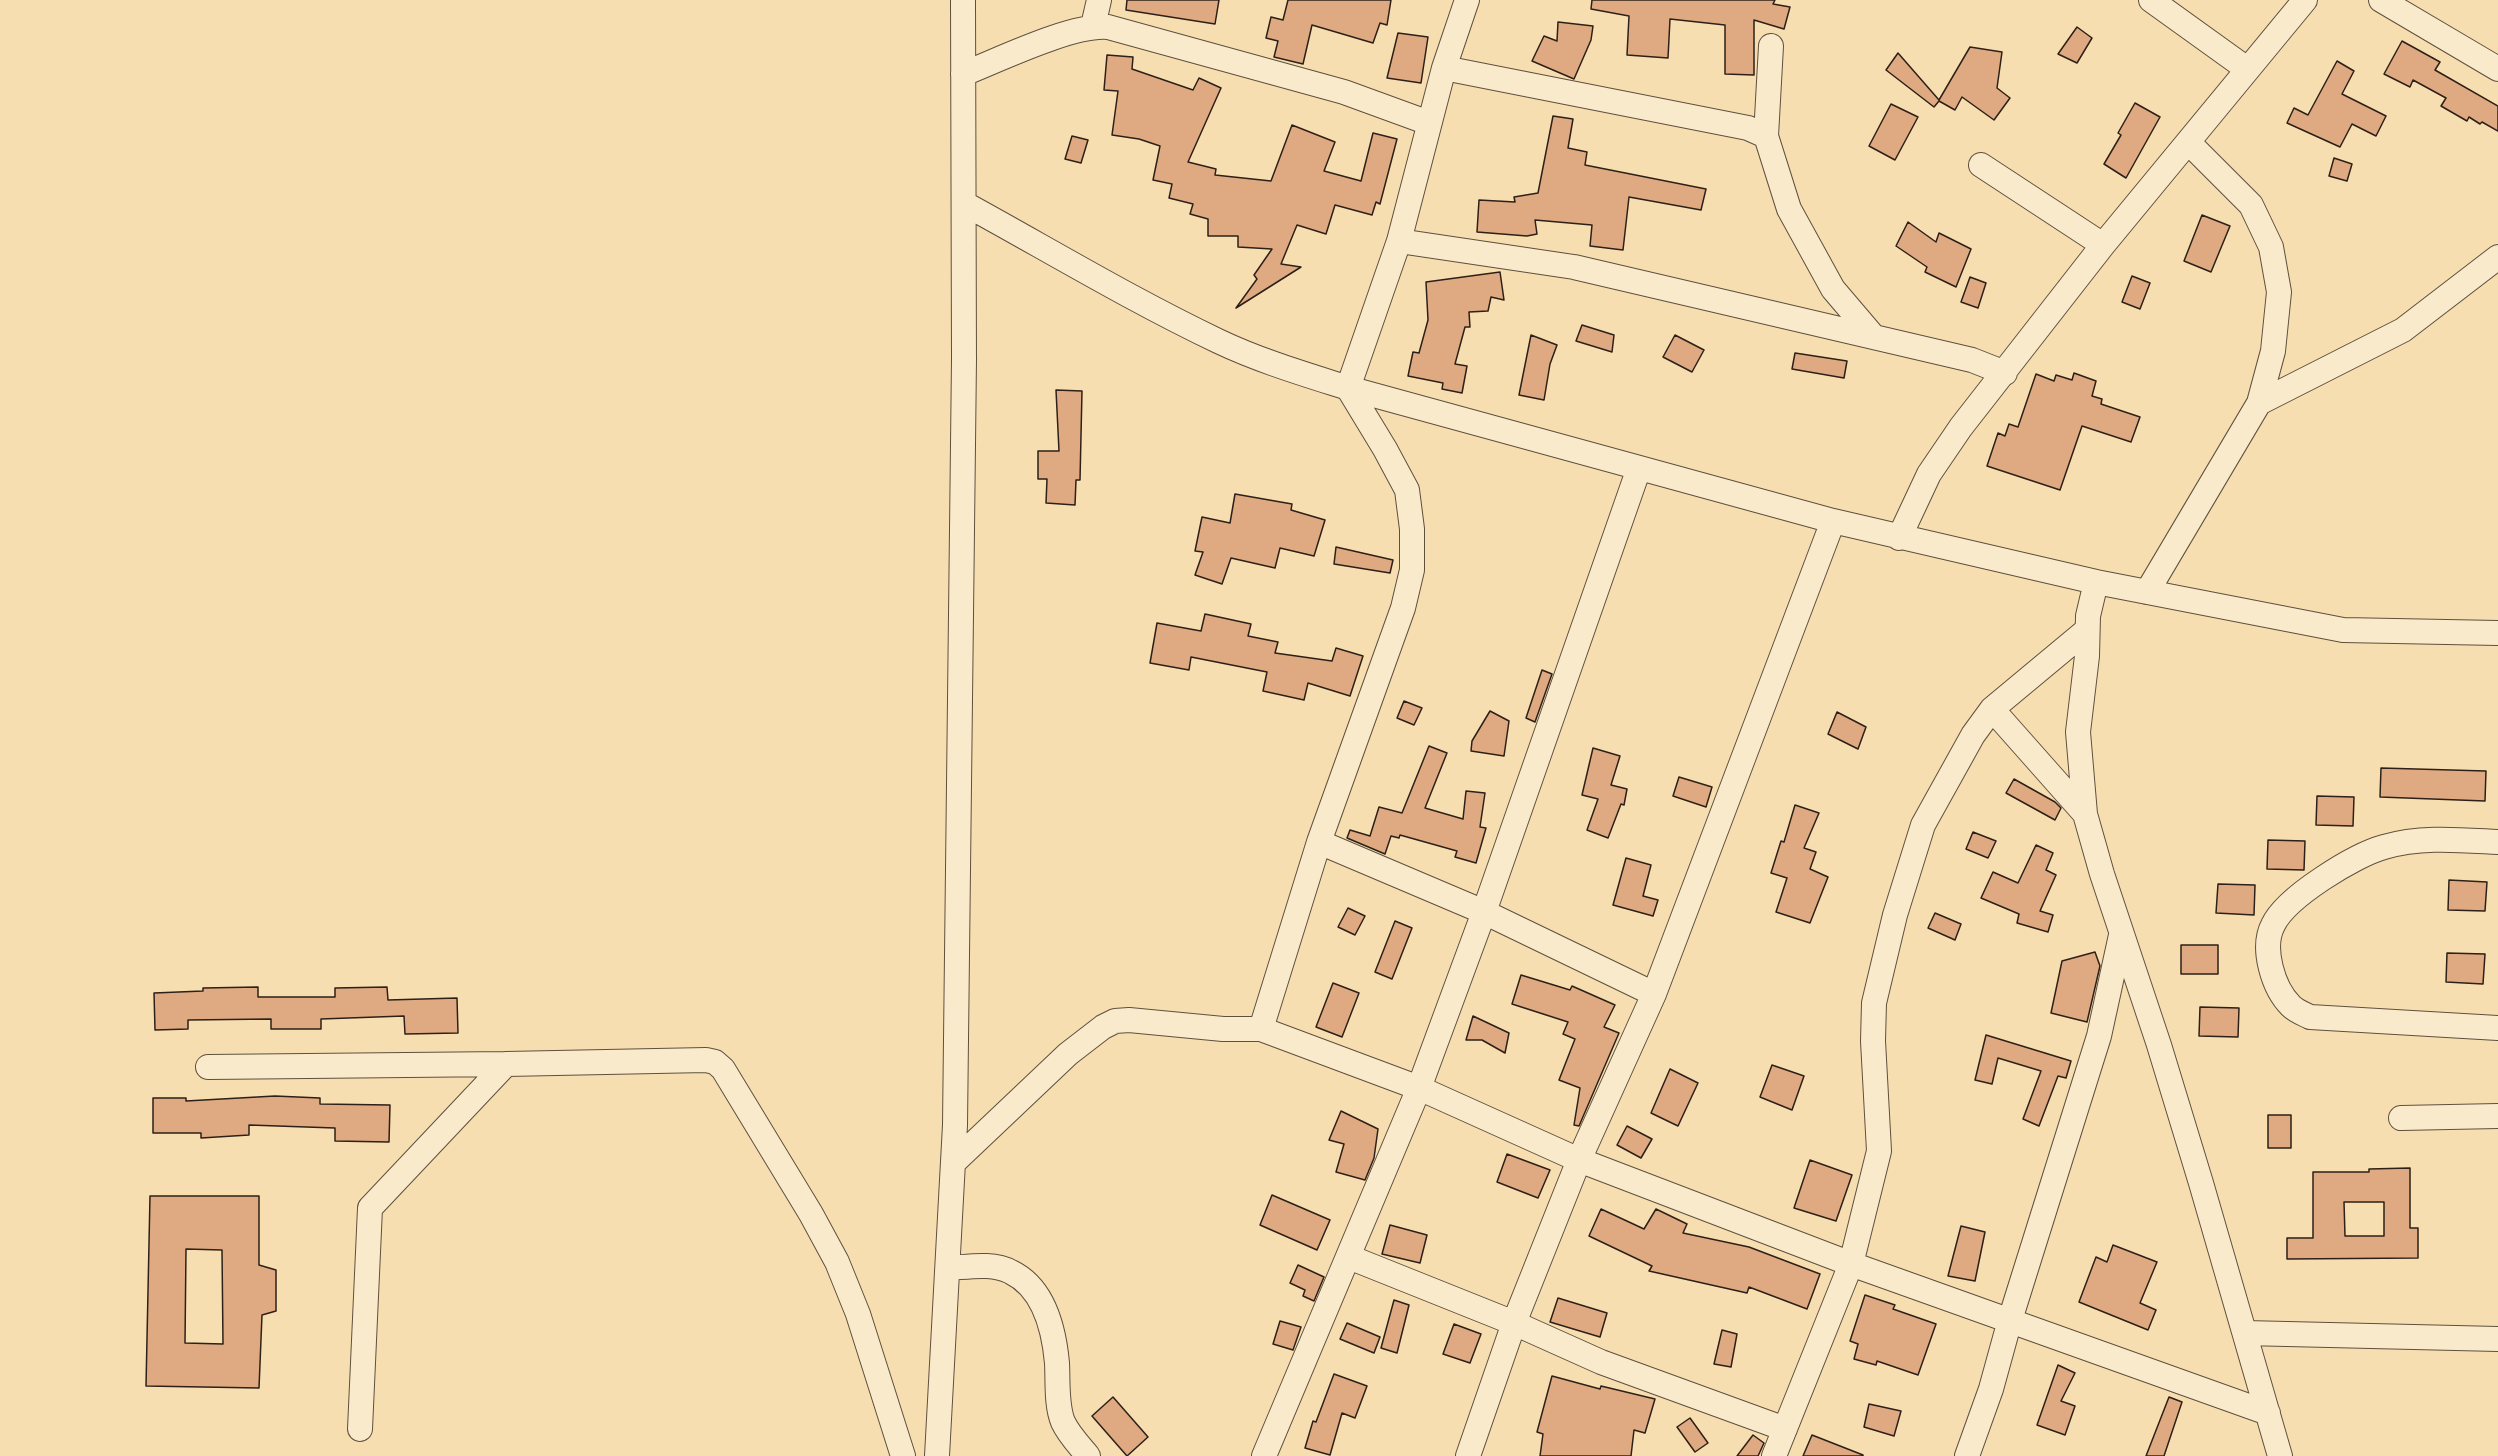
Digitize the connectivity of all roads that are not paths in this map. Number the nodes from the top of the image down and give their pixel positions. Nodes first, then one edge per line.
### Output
1 (963, 0) edge
2 (1099, 0) edge
3 (1467, 0) edge
4 (2151, 0) edge
5 (2305, 0) edge
6 (2381, 0) edge
7 (1094, 26) junction
8 (1771, 46) dead end
9 (1444, 68) junction
10 (2247, 69) junction
11 (2498, 69) edge
12 (963, 74) junction
13 (1429, 123) junction
14 (1766, 136) junction
15 (2188, 142) junction
16 (1981, 165) dead end
17 (965, 204) junction
18 (1399, 241) junction
19 (2103, 245) junction
20 (2498, 257) edge
21 (1873, 336) junction
22 (2005, 373) junction
23 (1348, 388) junction
24 (2259, 403) junction
25 (1639, 468) junction
26 (1833, 521) junction
27 (1899, 538) junction
28 (2096, 582) junction
29 (2147, 592) junction
30 (2087, 630) junction
31 (2498, 633) edge
32 (1992, 709) junction
33 (2085, 814) junction
34 (1319, 842) junction
35 (2498, 842) edge
36 (1484, 912) junction
37 (2121, 934) junction
38 (1654, 994) junction
39 (2498, 1028) edge
40 (1261, 1029) junction
41 (506, 1064) junction
42 (208, 1067) dead end
43 (1419, 1088) junction
44 (2498, 1116) edge
45 (2401, 1118) dead end
46 (1579, 1160) junction
47 (953, 1163) junction
48 (1349, 1257) junction
49 (1851, 1264) junction
50 (948, 1268) junction
51 (2010, 1320) junction
52 (1514, 1323) junction
53 (2245, 1333) junction
54 (2498, 1338) edge
55 (2268, 1413) junction
56 (360, 1429) dead end
57 (1785, 1429) junction
58 (903, 1456) edge
59 (937, 1456) edge
60 (1088, 1456) edge
61 (1264, 1456) edge
62 (1468, 1456) edge
63 (1774, 1456) edge
64 (1967, 1456) edge
65 (2280, 1456) edge

1 - 12 street
2 - 7 street
3 - 9 street
4 - 10 street
5 - 10 street
6 - 11 street
7 - 12 street
7 - 13 street
8 - 14 street
9 - 13 street
9 - 14 street
10 - 15 street
12 - 17 street
13 - 18 street
14 - 21 street
15 - 19 street
15 - 24 street
16 - 19 street
17 - 23 street
17 - 47 street
18 - 21 street
18 - 23 street
19 - 22 street
20 - 24 street
21 - 22 street
22 - 27 street
23 - 25 street
23 - 34 street
24 - 29 street
25 - 26 street
25 - 36 street
26 - 27 street
26 - 38 street
27 - 28 street
28 - 29 street
28 - 30 street
29 - 31 street
30 - 32 street
30 - 33 street
32 - 33 street
32 - 49 street
33 - 37 street
34 - 36 street
34 - 40 street
35 - 39 street
36 - 38 street
36 - 43 street
37 - 51 street
37 - 53 street
38 - 46 street
40 - 43 street
40 - 47 street
41 - 42 street
41 - 56 street
41 - 58 street
43 - 46 street
43 - 48 street
44 - 45 street
46 - 49 street
46 - 52 street
47 - 50 street
48 - 52 street
48 - 61 street
49 - 51 street
49 - 57 street
50 - 59 street
50 - 60 street
51 - 55 street
51 - 64 street
52 - 57 street
52 - 62 street
53 - 54 street
53 - 55 street
55 - 65 street
57 - 63 street

